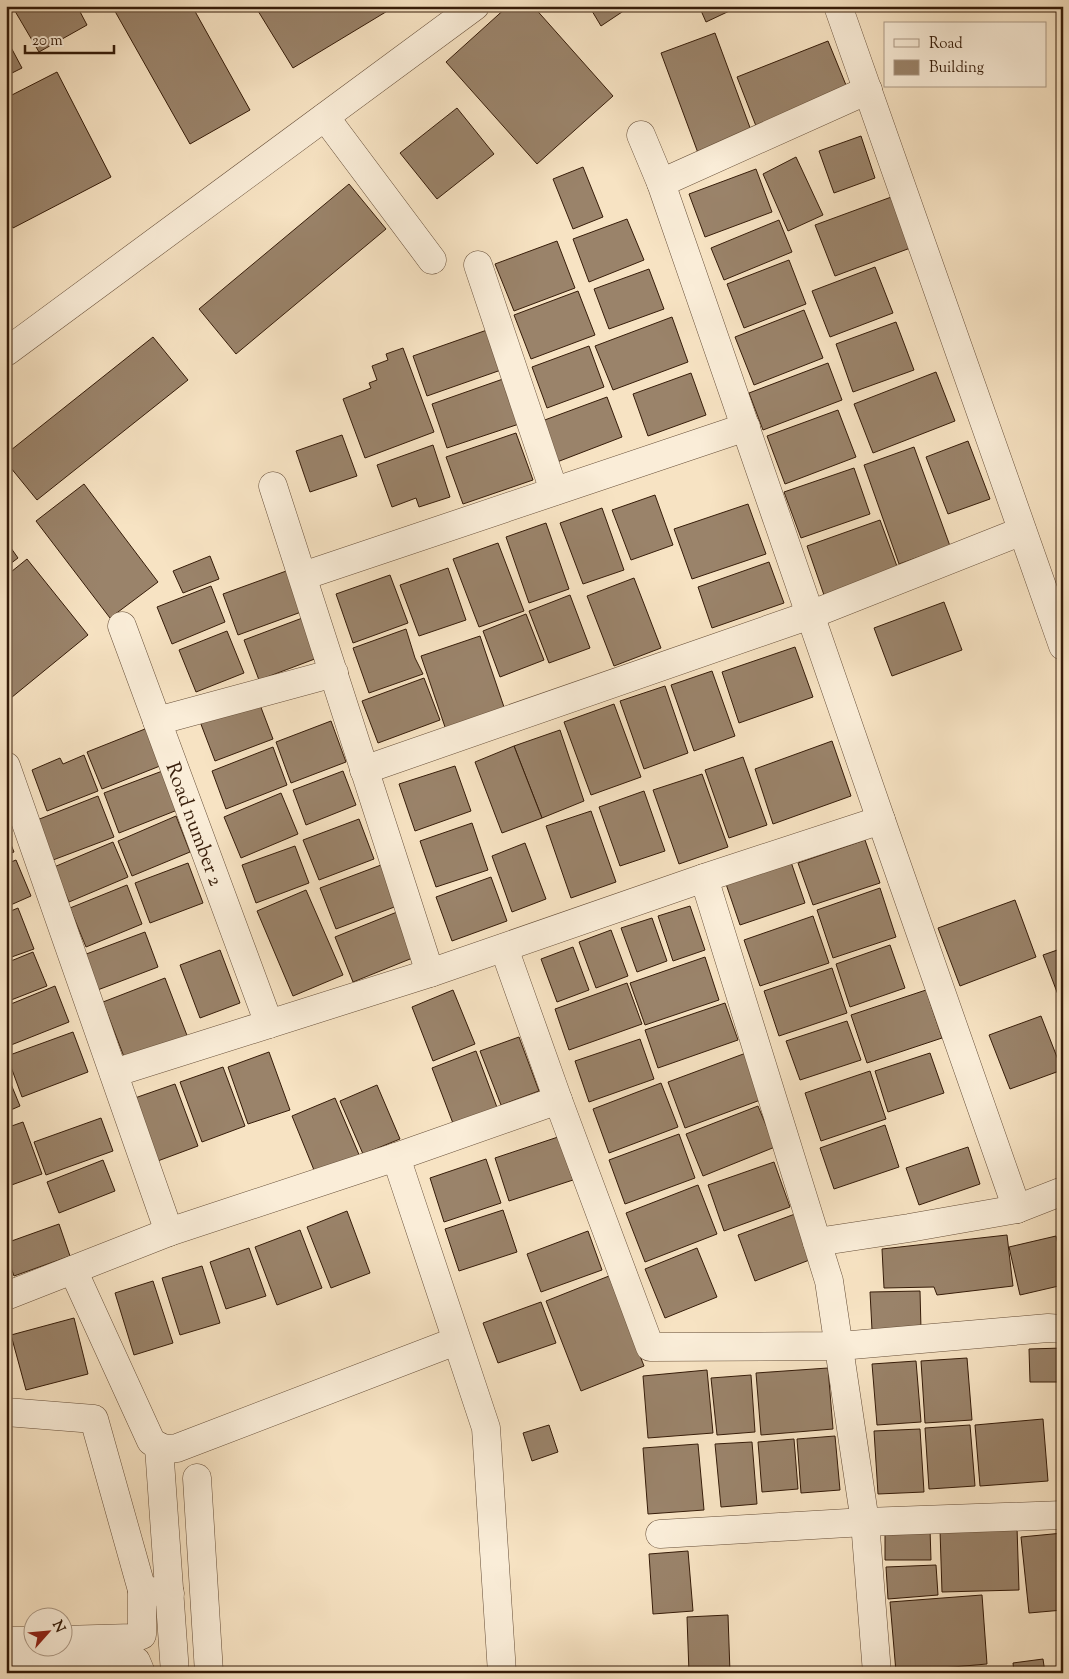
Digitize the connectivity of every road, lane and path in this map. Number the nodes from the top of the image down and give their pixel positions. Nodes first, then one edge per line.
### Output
1 (474, 6) edge
2 (838, 6) edge
3 (868, 90) junction
4 (325, 117) junction
5 (641, 135) dead end
6 (661, 183) junction
7 (432, 260) dead end
8 (478, 265) dead end
9 (6, 352) edge
10 (746, 427) junction
11 (273, 486) dead end
12 (554, 491) junction
13 (1022, 531) junction
14 (303, 576) junction
15 (810, 615) junction
16 (122, 626) dead end
17 (1063, 646) edge
18 (334, 673) junction
19 (157, 721) junction
20 (6, 766) edge
21 (364, 770) junction
22 (881, 820) junction
23 (704, 878) junction
24 (504, 948) junction
25 (430, 973) junction
26 (269, 1024) junction
27 (114, 1074) junction
28 (558, 1100) junction
29 (396, 1157) junction
30 (1063, 1191) edge
31 (1017, 1209) junction
32 (170, 1232) junction
33 (817, 1242) junction
34 (73, 1270) junction
35 (6, 1296) edge
36 (1063, 1329) edge
37 (456, 1341) junction
38 (840, 1346) junction
39 (6, 1412) edge
40 (159, 1447) junction
41 (197, 1478) dead end
42 (1063, 1515) edge
43 (865, 1522) junction
44 (660, 1534) dead end
45 (142, 1590) junction
46 (170, 1593) junction
47 (72, 1640) edge
48 (6, 1641) edge
49 (22, 1641) edge
50 (6, 1668) edge
51 (141, 1673) edge
52 (175, 1673) edge
53 (209, 1673) edge
54 (502, 1673) edge
55 (877, 1673) edge

1 - 4 street
2 - 3 street
3 - 6 street
3 - 13 street
4 - 7 street
4 - 9 street
5 - 6 street
6 - 10 street
8 - 12 street
10 - 12 street
10 - 15 street
11 - 14 street
12 - 14 street
13 - 15 street
13 - 17 street
14 - 18 street
15 - 21 street
15 - 22 street
16 - 19 street, Road number 2
18 - 19 street
18 - 21 street
19 - 26 street, Road number 2
20 - 27 street
21 - 25 street
22 - 23 street
22 - 31 street
23 - 24 street
23 - 33 street
24 - 25 street
24 - 28 street
25 - 26 street
26 - 27 street
27 - 32 street
28 - 29 street
28 - 38 street
29 - 32 street
29 - 37 street
30 - 31 street
31 - 33 street
32 - 34 street
33 - 38 street
34 - 35 street
34 - 40 street
36 - 38 street
37 - 40 street
37 - 54 street
38 - 43 street
39 - 45 street
40 - 46 street
41 - 53 street
42 - 43 street
43 - 44 street
43 - 55 street
45 - 46 street
45 - 47 street
46 - 52 street
48 - 49 street
50 - 51 street

